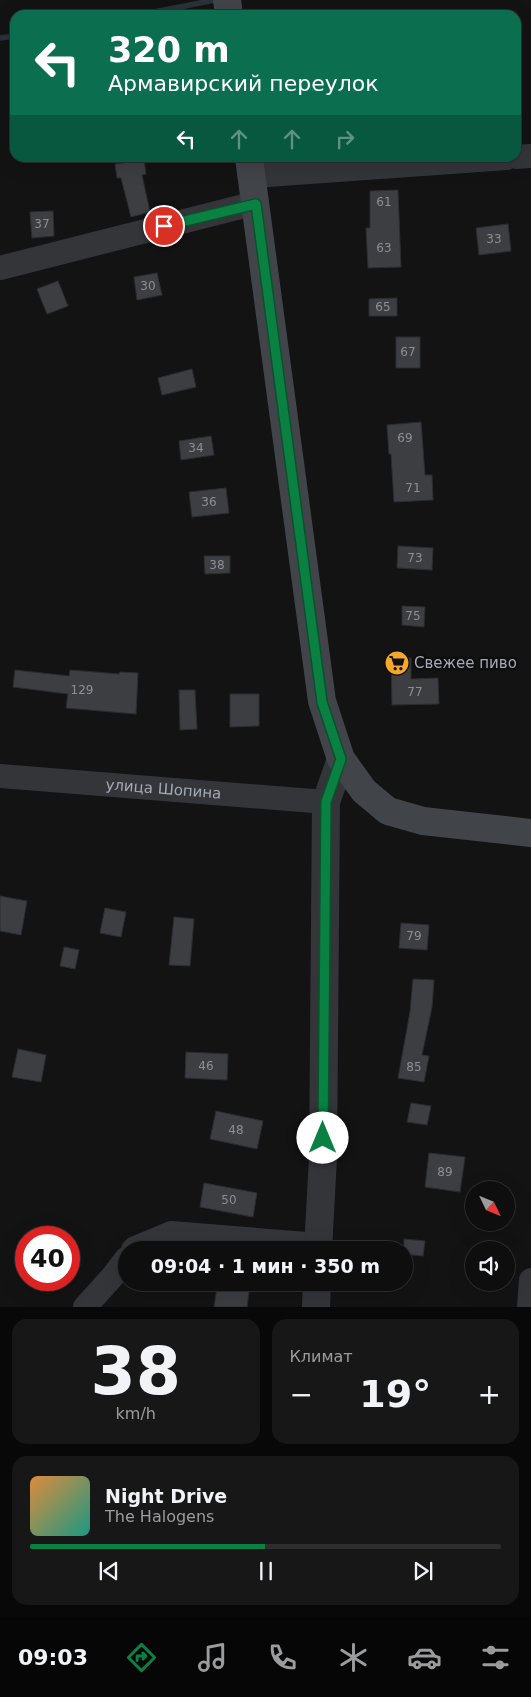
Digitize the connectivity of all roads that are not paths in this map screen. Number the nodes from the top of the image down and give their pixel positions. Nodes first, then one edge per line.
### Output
1 (393, 162) edge
2 (250, 167) edge
3 (256, 204) junction
4 (0, 268) edge
5 (341, 759) junction
6 (0, 776) edge
7 (326, 802) junction
8 (531, 833) edge
9 (151, 1241) edge
10 (254, 1241) edge
11 (318, 1241) edge
12 (118, 1269) edge
13 (531, 1280) edge
14 (317, 1291) edge
15 (85, 1307) edge
16 (316, 1307) edge
17 (529, 1307) edge

1 - 2 street
2 - 3 main road
3 - 4 street
3 - 5 main road
5 - 7 street
5 - 8 main road
6 - 7 street, улица Шопина
7 - 11 street
9 - 10 street
12 - 15 street
13 - 17 street
14 - 16 street

